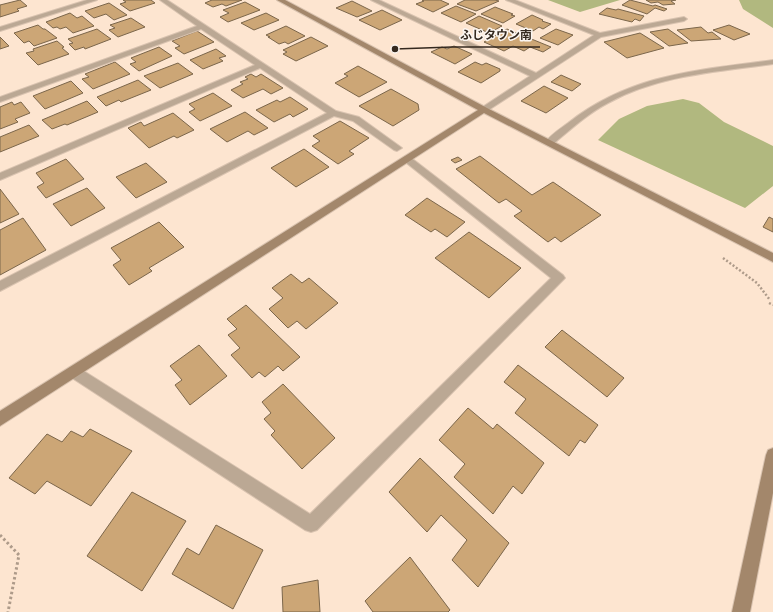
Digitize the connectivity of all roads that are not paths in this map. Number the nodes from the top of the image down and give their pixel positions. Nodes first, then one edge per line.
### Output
1 (94, 0) edge
2 (163, 0) edge
3 (280, 0) edge
4 (374, 0) edge
5 (509, 0) edge
6 (684, 19) dead end
7 (202, 26) junction
8 (0, 29) edge
9 (599, 35) junction
10 (773, 62) edge
11 (261, 65) junction
12 (536, 76) junction
13 (0, 100) edge
14 (484, 110) junction
15 (333, 113) junction
16 (549, 143) junction
17 (397, 148) dead end
18 (407, 159) junction
19 (0, 177) edge
20 (773, 258) edge
21 (0, 286) edge
22 (74, 372) junction
23 (0, 419) edge
24 (773, 455) edge
25 (741, 612) edge

1 - 8 street
2 - 7 street
3 - 14 street
4 - 12 street
5 - 9 street
6 - 9 street
7 - 11 street
7 - 13 street
9 - 12 street
10 - 16 street
11 - 15 street
11 - 19 street
12 - 14 street
14 - 16 street
14 - 18 street
15 - 17 street
15 - 21 street
16 - 20 street
18 - 22 street
18 - 22 street
22 - 23 street
24 - 25 street

